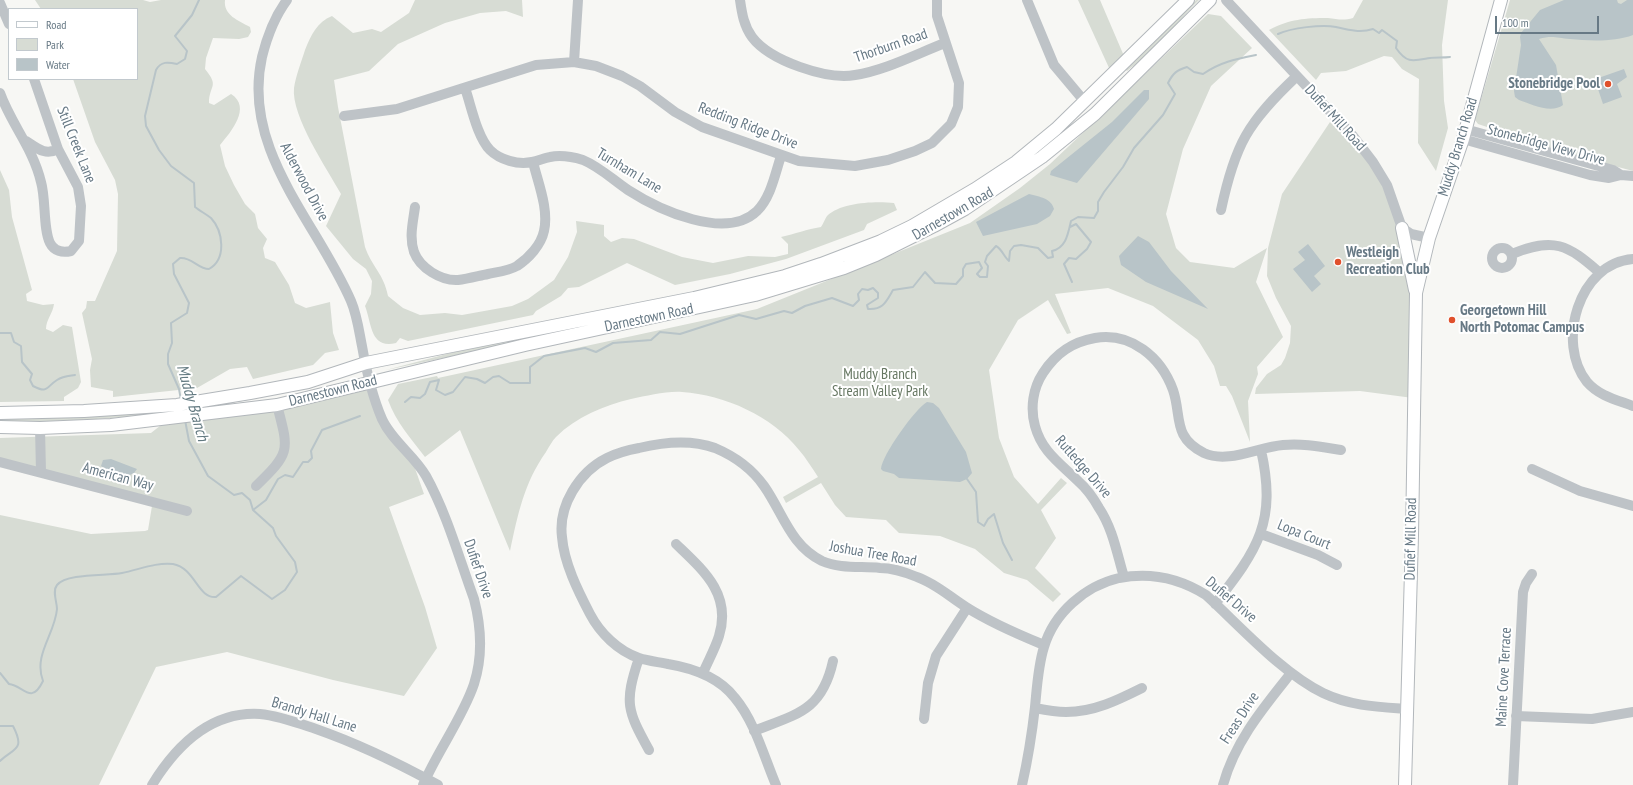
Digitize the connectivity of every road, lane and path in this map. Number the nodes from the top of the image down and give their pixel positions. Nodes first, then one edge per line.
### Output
1 (287, 0) edge
2 (578, 0) edge
3 (740, 0) edge
4 (937, 0) edge
5 (1027, 0) edge
6 (1188, 0) edge
7 (1210, 0) edge
8 (1226, 0) edge
9 (1501, 0) edge
10 (0, 3) edge
11 (8, 22) edge
12 (945, 43) junction
13 (574, 62) junction
14 (1297, 76) junction
15 (34, 80) edge
16 (465, 88) junction
17 (0, 93) edge
18 (1085, 102) junction
19 (344, 116) dead end
20 (1464, 134) junction
21 (26, 141) junction
22 (58, 149) junction
23 (782, 156) junction
24 (533, 162) junction
25 (1633, 176) edge
26 (415, 207) dead end
27 (1221, 210) dead end
28 (1402, 228) junction
29 (1429, 238) junction
30 (1512, 254) dead end
31 (1633, 259) edge
32 (1600, 273) junction
33 (1416, 293) junction
34 (368, 373) junction
35 (278, 405) junction
36 (1633, 406) edge
37 (183, 410) junction
38 (0, 413) edge
39 (0, 427) edge
40 (40, 428) junction
41 (1261, 450) junction
42 (1341, 450) dead end
43 (0, 462) edge
44 (1532, 469) dead end
45 (41, 472) junction
46 (256, 486) dead end
47 (1633, 506) edge
48 (187, 511) dead end
49 (1260, 534) junction
50 (676, 544) dead end
51 (1337, 565) dead end
52 (1532, 574) dead end
53 (1124, 577) junction
54 (1215, 604) junction
55 (967, 608) junction
56 (1044, 645) junction
57 (639, 658) junction
58 (833, 661) dead end
59 (703, 673) junction
60 (1291, 673) junction
61 (1142, 688) dead end
62 (1035, 708) junction
63 (1407, 709) junction
64 (1633, 712) edge
65 (1516, 716) junction
66 (924, 719) dead end
67 (754, 731) junction
68 (650, 750) dead end
69 (424, 782) edge
70 (152, 785) edge
71 (438, 785) edge
72 (776, 785) edge
73 (1022, 785) edge
74 (1223, 785) edge
75 (1405, 785) edge
76 (1513, 785) edge

1 - 34 street, Alderwood Drive
2 - 13 street
3 - 12 street, Thorburn Road
4 - 12 street, Redding Ridge Drive
5 - 18 street
6 - 18 main road, Darnestown Road
7 - 34 main road, Darnestown Road
8 - 14 street, Dufief Mill Road
9 - 20 main road, Muddy Branch Road
10 - 11 street
12 - 23 street, Redding Ridge Drive
13 - 16 street, Redding Ridge Drive
13 - 23 street, Redding Ridge Drive
14 - 27 street
14 - 28 street, Dufief Mill Road
15 - 22 street, Still Creek Lane
16 - 19 street, Redding Ridge Drive
16 - 24 street, Turnham Lane
17 - 21 street, Still Creek Lane
18 - 34 main road, Darnestown Road
20 - 25 street, Stonebridge View Drive
20 - 29 main road, Muddy Branch Road
21 - 22 street
21 - 22 street, Still Creek Lane
23 - 24 street, Turnham Lane
24 - 26 street
28 - 29 street
28 - 33 main road
29 - 33 main road, Muddy Branch Road
30 - 32 street
31 - 32 street
32 - 36 street
33 - 63 main road, Dufief Mill Road
34 - 35 main road, Darnestown Road
34 - 37 main road, Darnestown Road
34 - 69 street, Dufief Drive
35 - 37 main road, Darnestown Road
35 - 46 street
37 - 38 main road, Darnestown Road
37 - 40 main road, Darnestown Road
39 - 40 main road, Darnestown Road
40 - 45 street
41 - 42 street, Rutledge Drive
41 - 49 street
41 - 53 street, Rutledge Drive
43 - 45 street, American Way
44 - 47 street
45 - 48 street, American Way
49 - 51 street, Lopa Court
49 - 54 street
50 - 59 street
52 - 65 street, Maine Cove Terrace
53 - 54 street, Dufief Drive
53 - 56 street, Dufief Drive
54 - 60 street, Dufief Drive
55 - 56 street, Joshua Tree Road
55 - 57 street, Joshua Tree Road
55 - 66 street
56 - 62 street, Dufief Drive
57 - 59 street, Joshua Tree Road
57 - 68 street
58 - 67 street
59 - 67 street, Joshua Tree Road
60 - 63 street, Dufief Drive
60 - 74 street, Freas Drive
61 - 62 street
62 - 73 street, Dufief Drive
63 - 75 main road, Dufief Mill Road
64 - 65 street
65 - 76 street, Maine Cove Terrace
67 - 72 street, Joshua Tree Road
69 - 70 street, Brandy Hall Lane
69 - 71 street, Brandy Hall Lane

